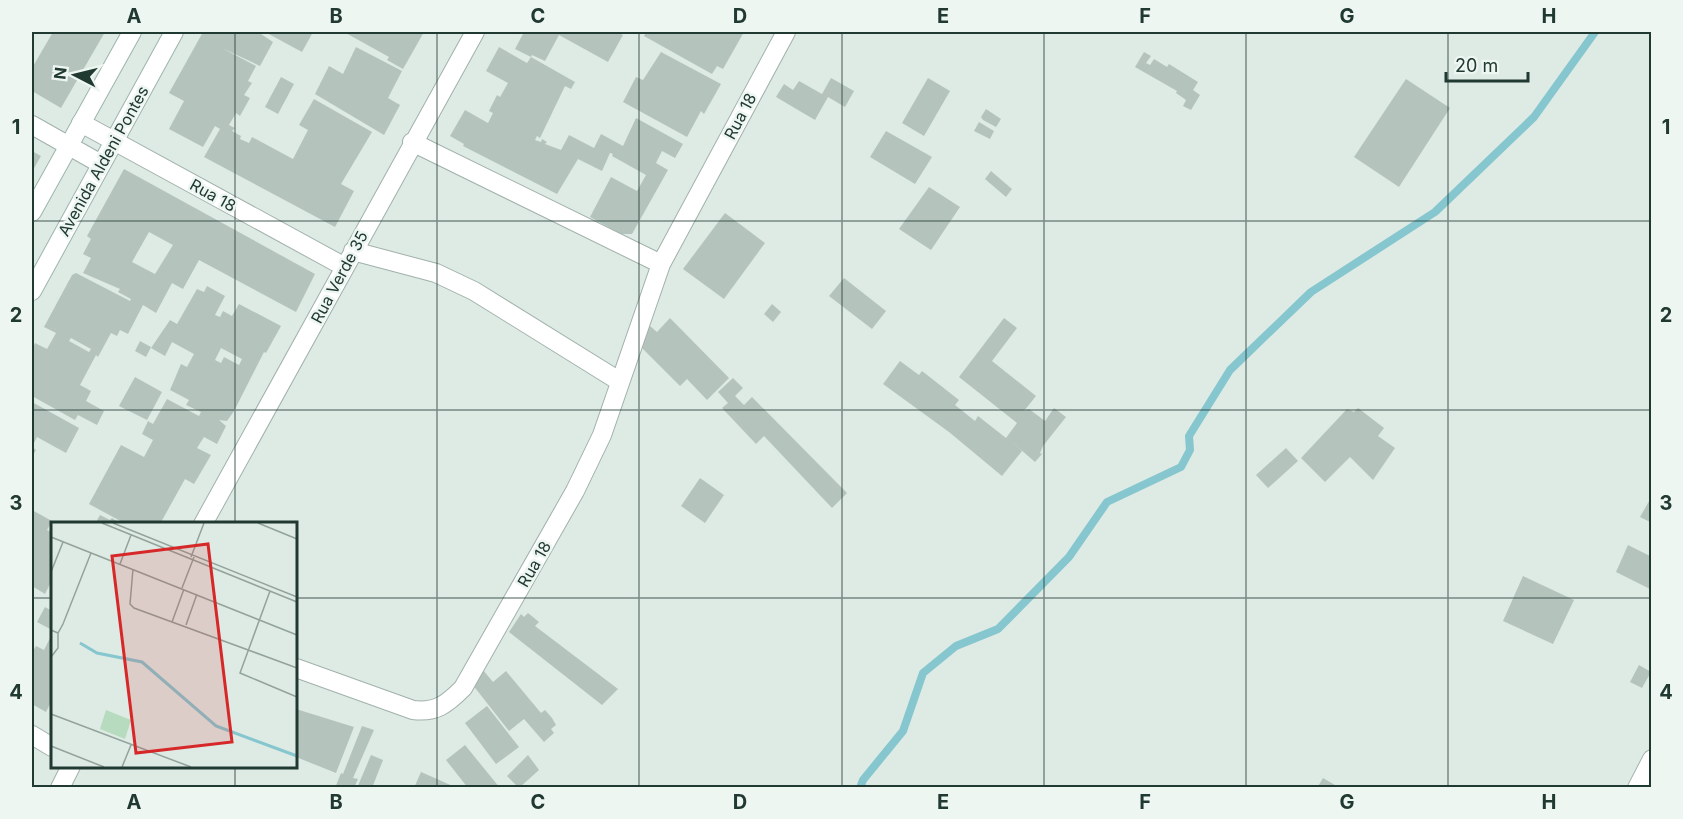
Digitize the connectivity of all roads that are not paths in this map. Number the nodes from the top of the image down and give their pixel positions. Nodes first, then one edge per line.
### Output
1 (132, 32) edge
2 (174, 32) edge
3 (475, 32) edge
4 (786, 32) edge
5 (81, 123) junction
6 (32, 125) edge
7 (114, 140) junction
8 (412, 142) junction
9 (69, 145) junction
10 (101, 164) junction
11 (32, 212) edge
12 (349, 259) junction
13 (661, 264) junction
14 (32, 291) edge
15 (619, 381) junction
16 (204, 522) edge
17 (297, 668) edge
18 (32, 735) edge
19 (51, 746) edge
20 (1652, 759) edge
21 (70, 768) edge
22 (60, 788) edge
23 (1637, 788) edge

1 - 5 street
2 - 7 street, Avenida Aldeni Pontes
3 - 8 street, Rua Verde 35
4 - 13 street, Rua 18
5 - 7 street, Rua 18
5 - 9 street
6 - 9 street
7 - 10 street, Avenida Aldeni Pontes
7 - 12 street, Rua 18
8 - 12 street, Rua Verde 35
8 - 13 street
9 - 10 street
9 - 11 street
10 - 14 street, Avenida Aldeni Pontes
12 - 15 street, Rua 18
12 - 16 street, Rua Verde 35
13 - 15 street, Rua 18
15 - 17 street, Rua 18
18 - 19 street
20 - 23 street
21 - 22 street

